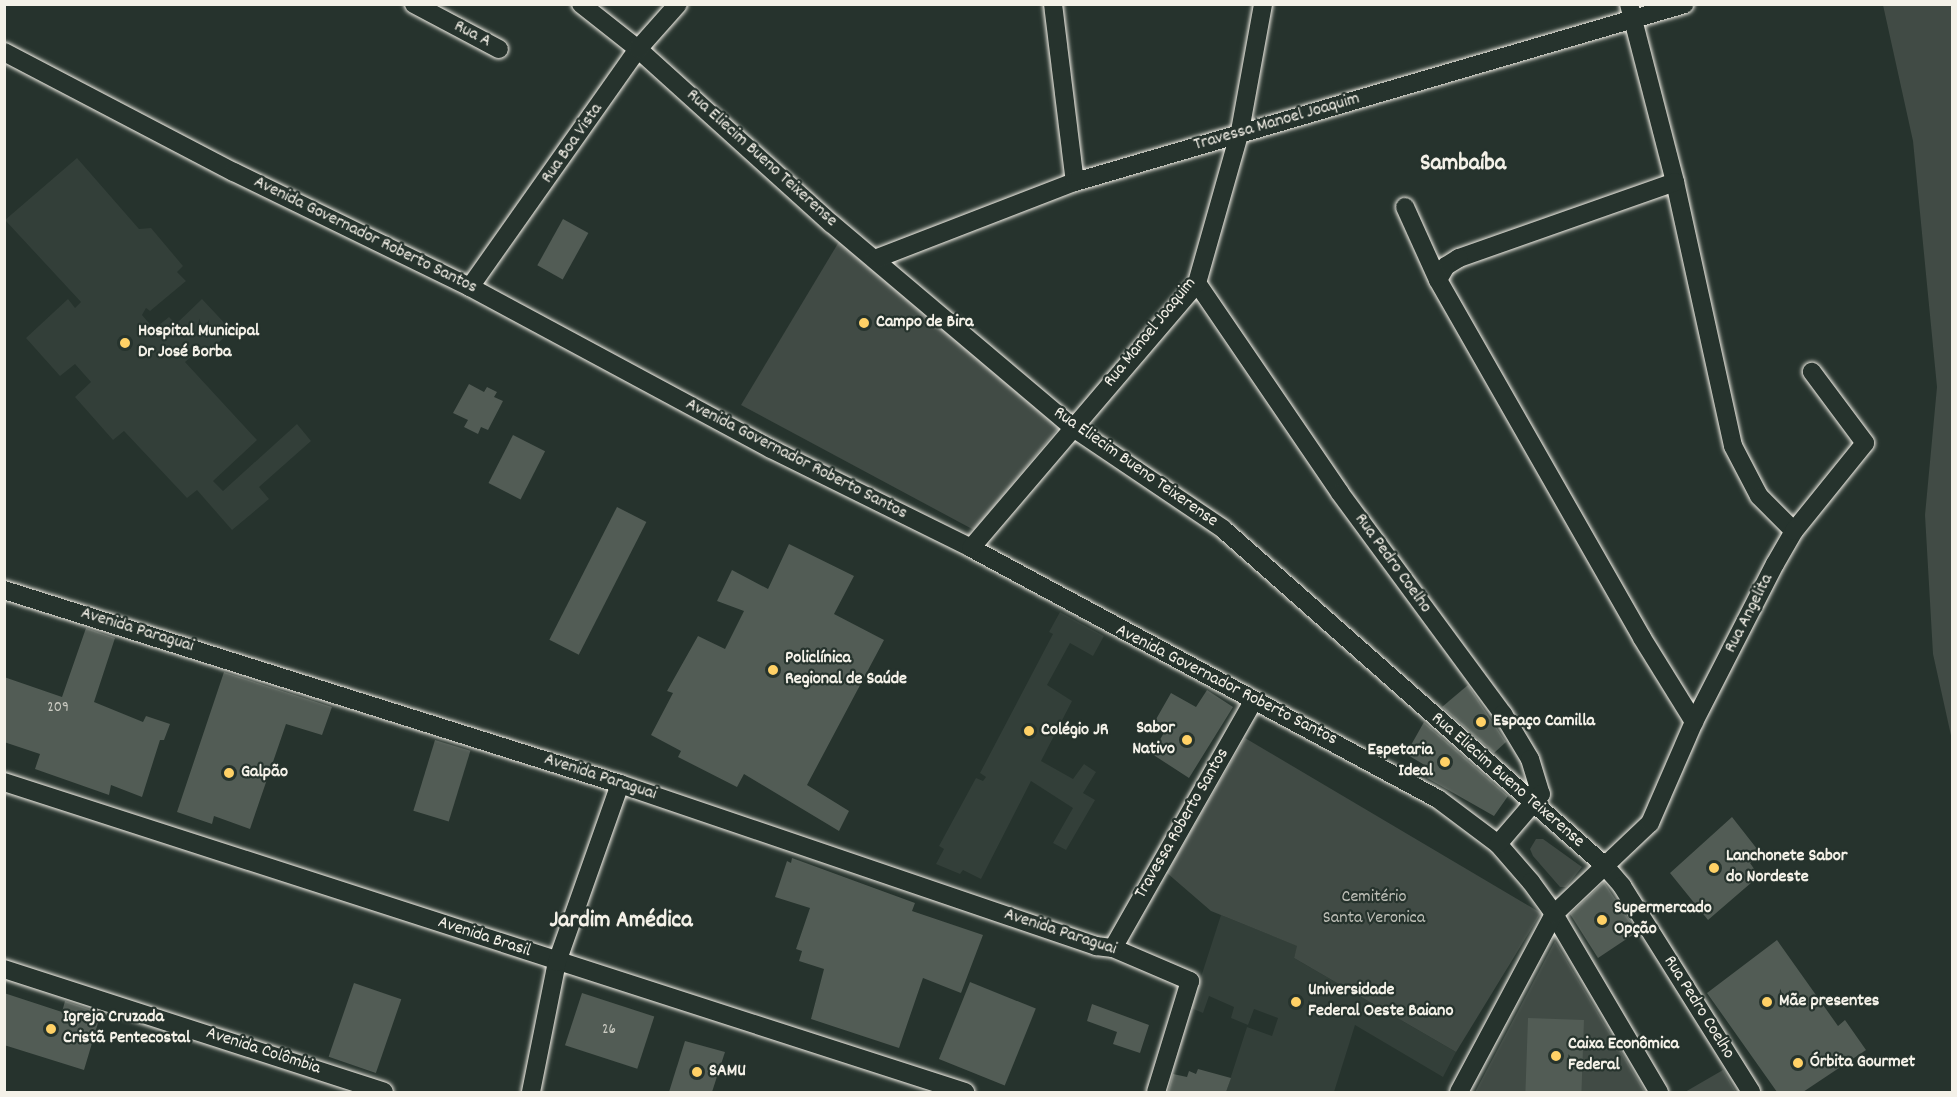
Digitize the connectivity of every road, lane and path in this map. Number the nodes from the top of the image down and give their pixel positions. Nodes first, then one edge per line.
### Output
1 (414, 4) edge
2 (581, 4) edge
3 (678, 4) edge
4 (1053, 4) edge
5 (1263, 4) edge
6 (1685, 4) edge
7 (1631, 11) edge
8 (499, 49) dead end
9 (638, 49) junction
10 (4, 52) edge
11 (1240, 131) junction
12 (1075, 182) junction
13 (1675, 182) junction
14 (1406, 207) dead end
15 (875, 259) junction
16 (1438, 280) junction
17 (1197, 283) junction
18 (471, 287) junction
19 (1812, 372) dead end
20 (1072, 428) junction
21 (1794, 531) junction
22 (971, 548) junction
23 (4, 590) edge
24 (1254, 700) junction
25 (1694, 722) junction
26 (4, 782) edge
27 (620, 784) junction
28 (1532, 805) junction
29 (1498, 844) junction
30 (1604, 866) junction
31 (1554, 915) junction
32 (1113, 948) junction
33 (557, 962) junction
34 (4, 969) edge
35 (384, 1092) edge
36 (531, 1092) edge
37 (965, 1092) edge
38 (1156, 1092) edge
39 (1459, 1092) edge
40 (1659, 1092) edge
41 (1751, 1092) edge

1 - 8 street, Rua A
2 - 9 street, Rua Eliecim Bueno Teixerense
3 - 9 street, Rua Boa Vista
4 - 12 street
5 - 11 street, Rua Manoel Joaquim
6 - 7 street, Travessa Manoel Joaquim
7 - 11 street, Travessa Manoel Joaquim
7 - 13 street
9 - 15 street, Rua Eliecim Bueno Teixerense
9 - 18 street, Rua Boa Vista
10 - 18 street, Avenida Governador Roberto Santos
11 - 12 street, Travessa Manoel Joaquim
11 - 17 street, Rua Manoel Joaquim
12 - 15 street, Travessa Manoel Joaquim
13 - 16 street
13 - 21 street
14 - 16 street
15 - 20 street, Rua Eliecim Bueno Teixerense
16 - 25 street
17 - 20 street, Rua Manoel Joaquim
17 - 28 street, Rua Pedro Coelho
18 - 22 street, Avenida Governador Roberto Santos
19 - 21 street, Rua Angelita
20 - 22 street, Rua Manoel Joaquim
20 - 28 street, Rua Eliecim Bueno Teixerense
21 - 25 street, Rua Angelita
22 - 24 street, Avenida Governador Roberto Santos
23 - 27 street, Avenida Paraguai
24 - 29 street, Avenida Governador Roberto Santos
24 - 32 street, Travessa Roberto Santos
25 - 30 street, Rua Angelita
26 - 33 street, Avenida Brasil
27 - 32 street, Avenida Paraguai
27 - 33 street
28 - 29 street, Rua Pedro Coelho
28 - 30 street, Rua Eliecim Bueno Teixerense
29 - 31 street, Avenida Governador Roberto Santos
30 - 31 street, Rua Angelita
30 - 41 street, Rua Pedro Coelho
31 - 39 street, Rua Angelita
31 - 40 street, Avenida Governador Roberto Santos
32 - 38 street, Avenida Paraguai
33 - 36 street
33 - 37 street, Avenida Brasil
34 - 35 street, Avenida Colômbia

